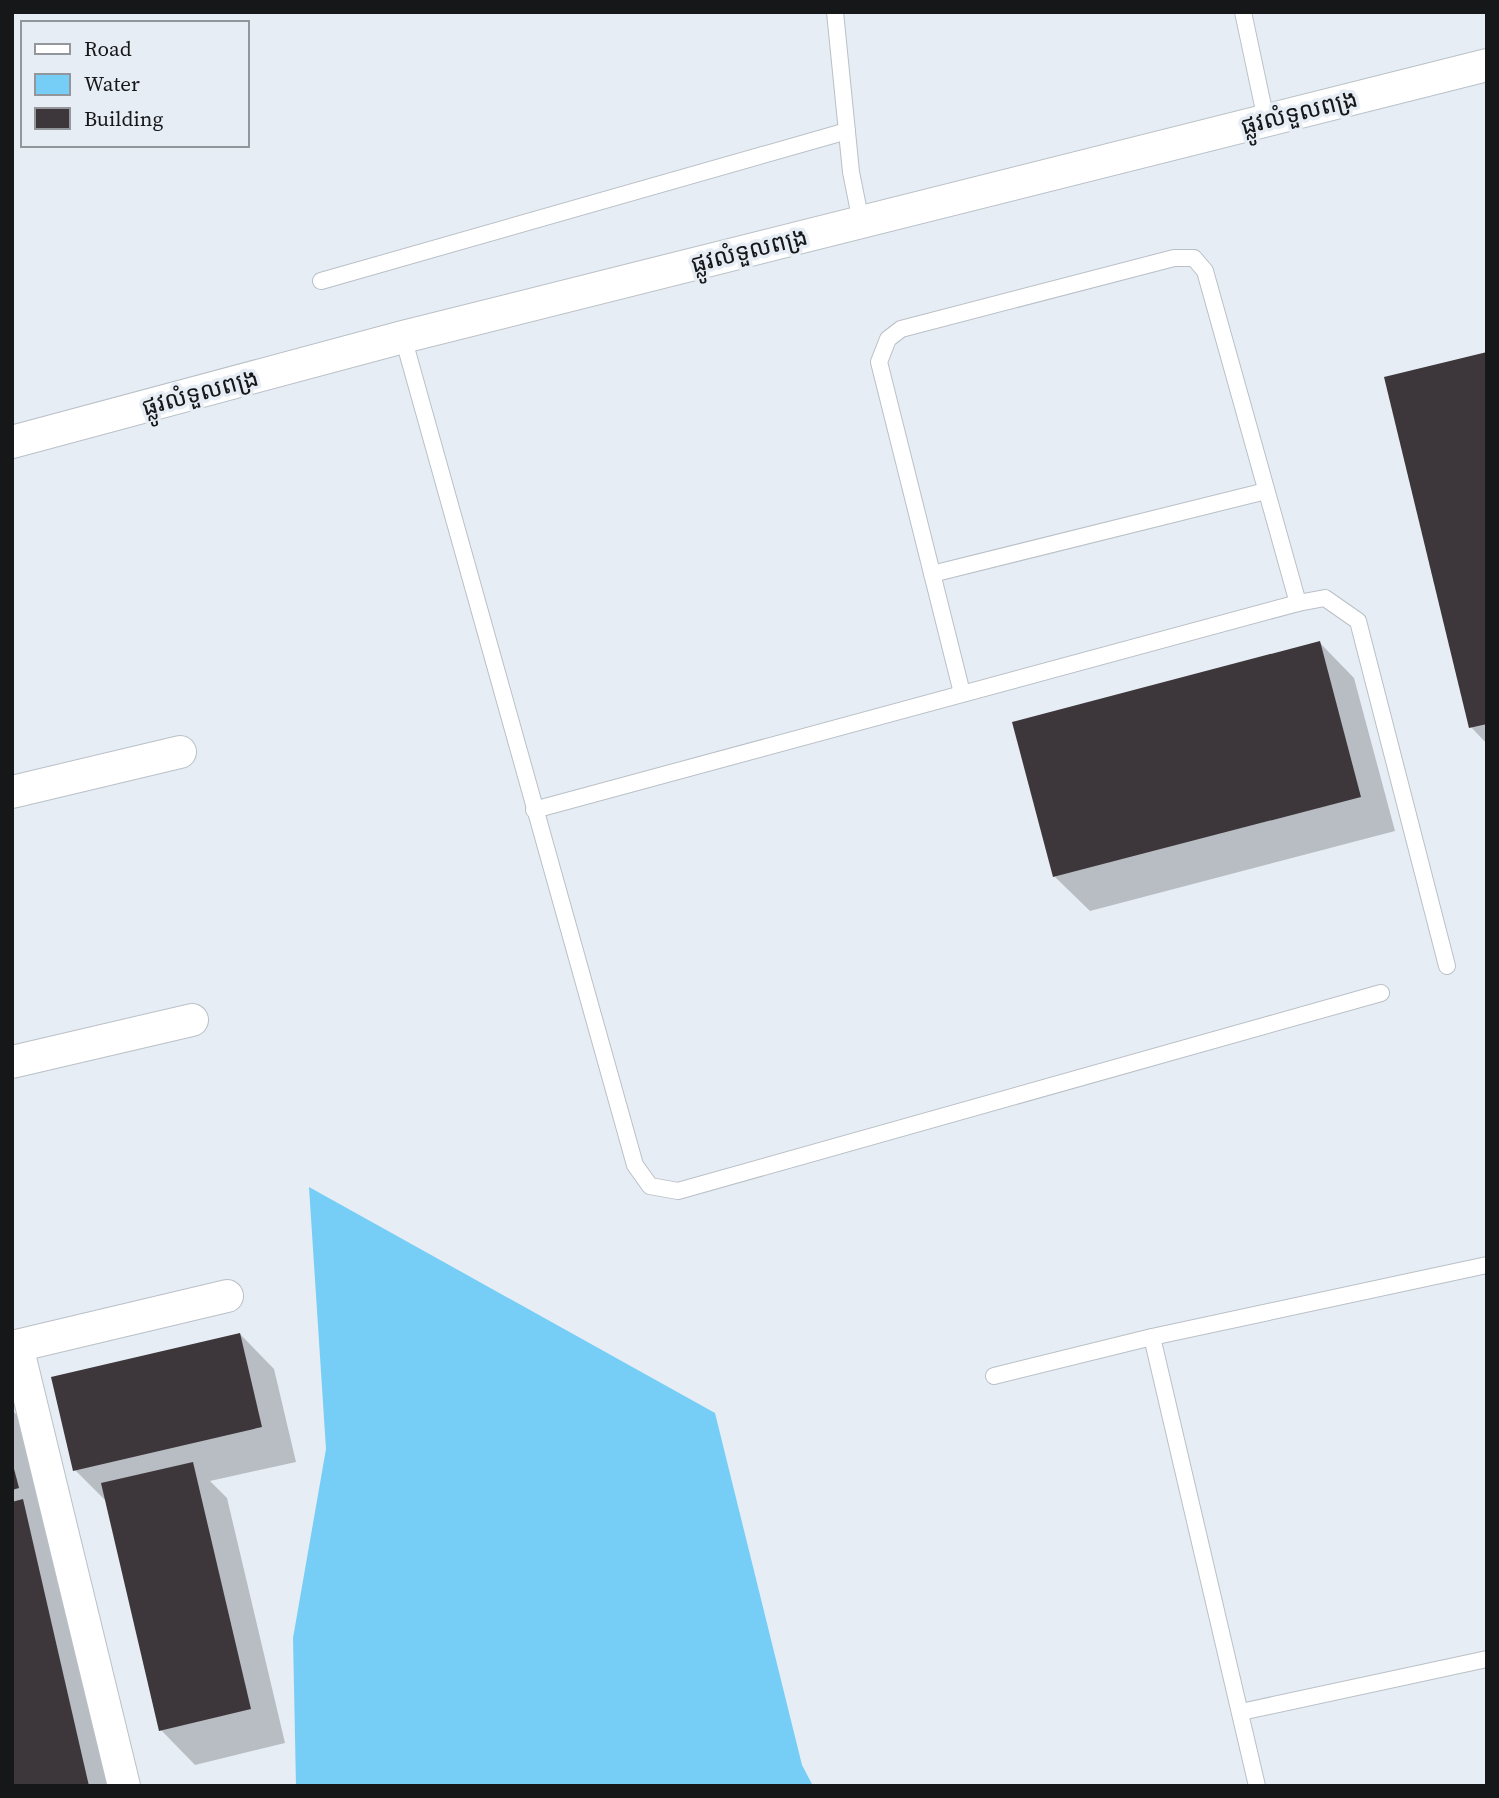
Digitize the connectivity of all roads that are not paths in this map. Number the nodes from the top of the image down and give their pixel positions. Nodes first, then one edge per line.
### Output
1 (835, 12) edge
2 (1243, 12) edge
3 (1487, 65) edge
4 (1265, 120) junction
5 (847, 131) junction
6 (861, 222) junction
7 (321, 281) dead end
8 (403, 337) junction
9 (12, 442) edge
10 (1266, 491) junction
11 (932, 573) junction
12 (1298, 603) junction
13 (962, 693) junction
14 (180, 752) dead end
15 (12, 792) edge
16 (534, 810) junction
17 (1447, 966) dead end
18 (1381, 993) dead end
19 (192, 1020) dead end
20 (12, 1062) edge
21 (1487, 1265) edge
22 (228, 1296) dead end
23 (1152, 1338) junction
24 (15, 1347) edge
25 (993, 1376) dead end
26 (1487, 1659) edge
27 (1241, 1712) junction
28 (124, 1786) edge
29 (1256, 1786) edge

1 - 5 lane
2 - 4 lane
3 - 4 street, ផ្លូវលំទួលពង្រ
4 - 6 street, ផ្លូវលំទួលពង្រ
5 - 6 lane
5 - 7 lane
6 - 8 street, ផ្លូវលំទួលពង្រ
8 - 9 street, ផ្លូវលំទួលពង្រ
8 - 16 lane
10 - 11 lane
10 - 11 lane
10 - 12 lane
11 - 13 lane
12 - 13 lane
12 - 17 lane
13 - 16 lane
14 - 15 street
16 - 18 lane
19 - 20 street
21 - 23 lane
22 - 24 street
23 - 25 lane
23 - 27 lane
24 - 28 street
26 - 27 lane
27 - 29 lane

